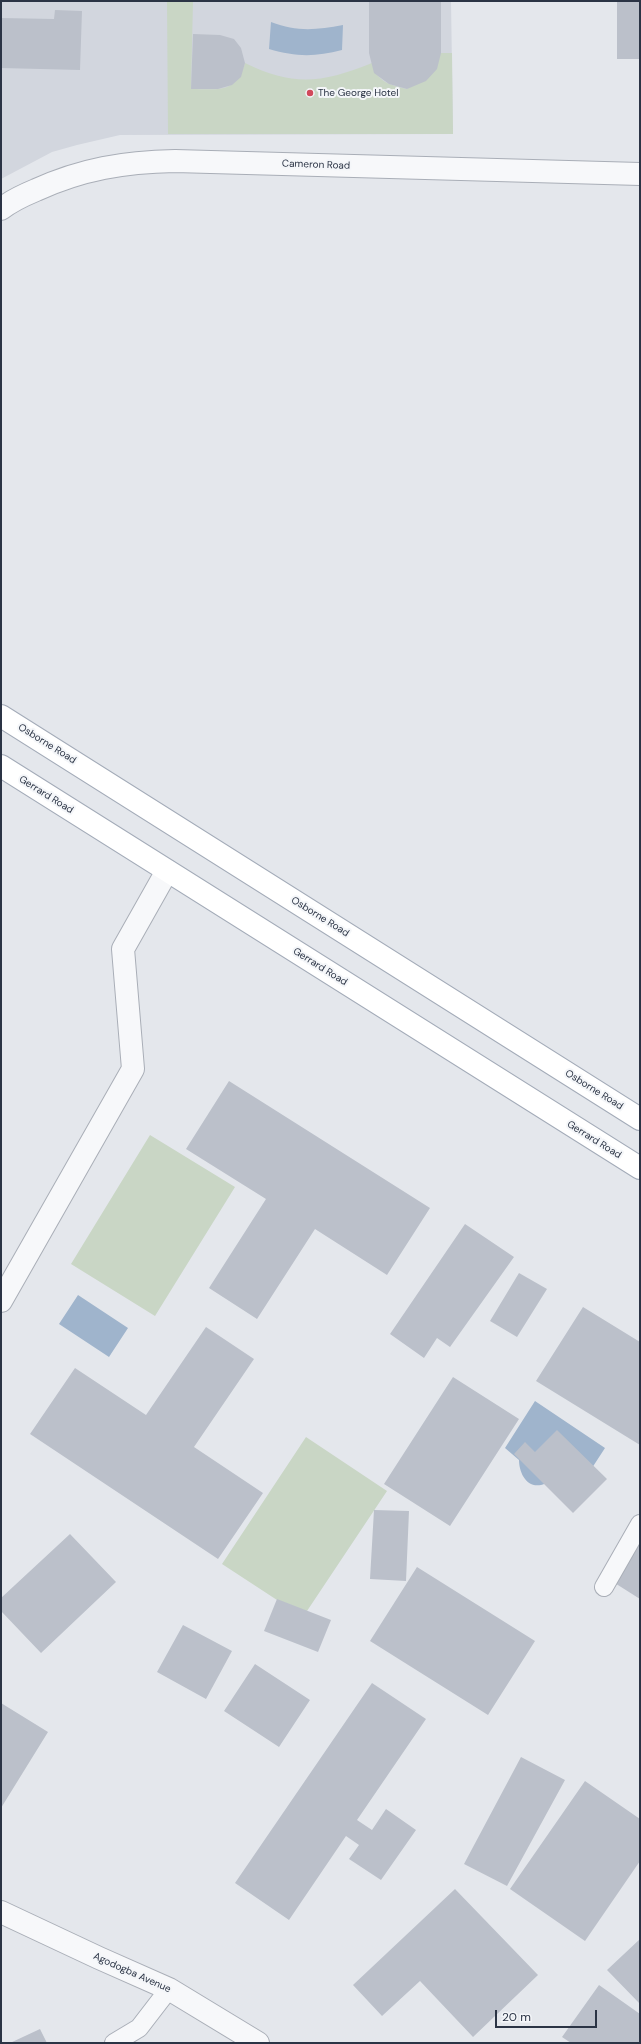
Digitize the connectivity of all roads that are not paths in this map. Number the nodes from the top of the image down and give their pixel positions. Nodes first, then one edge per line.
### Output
1 (640, 174) edge
2 (1, 209) edge
3 (1, 716) edge
4 (1, 766) edge
5 (167, 871) junction
6 (640, 1119) edge
7 (640, 1168) edge
8 (1, 1302) edge
9 (640, 1524) edge
10 (604, 1587) dead end
11 (1, 1912) edge
12 (169, 1989) junction
13 (114, 2043) edge
14 (258, 2043) edge

1 - 2 street, Cameron Road
3 - 6 main road, Osborne Road
4 - 5 main road, Gerrard Road
5 - 7 main road, Gerrard Road
5 - 8 street
9 - 10 lane
11 - 12 street, Agodogba Avenue
12 - 13 lane
12 - 14 street, Agodogba Avenue

